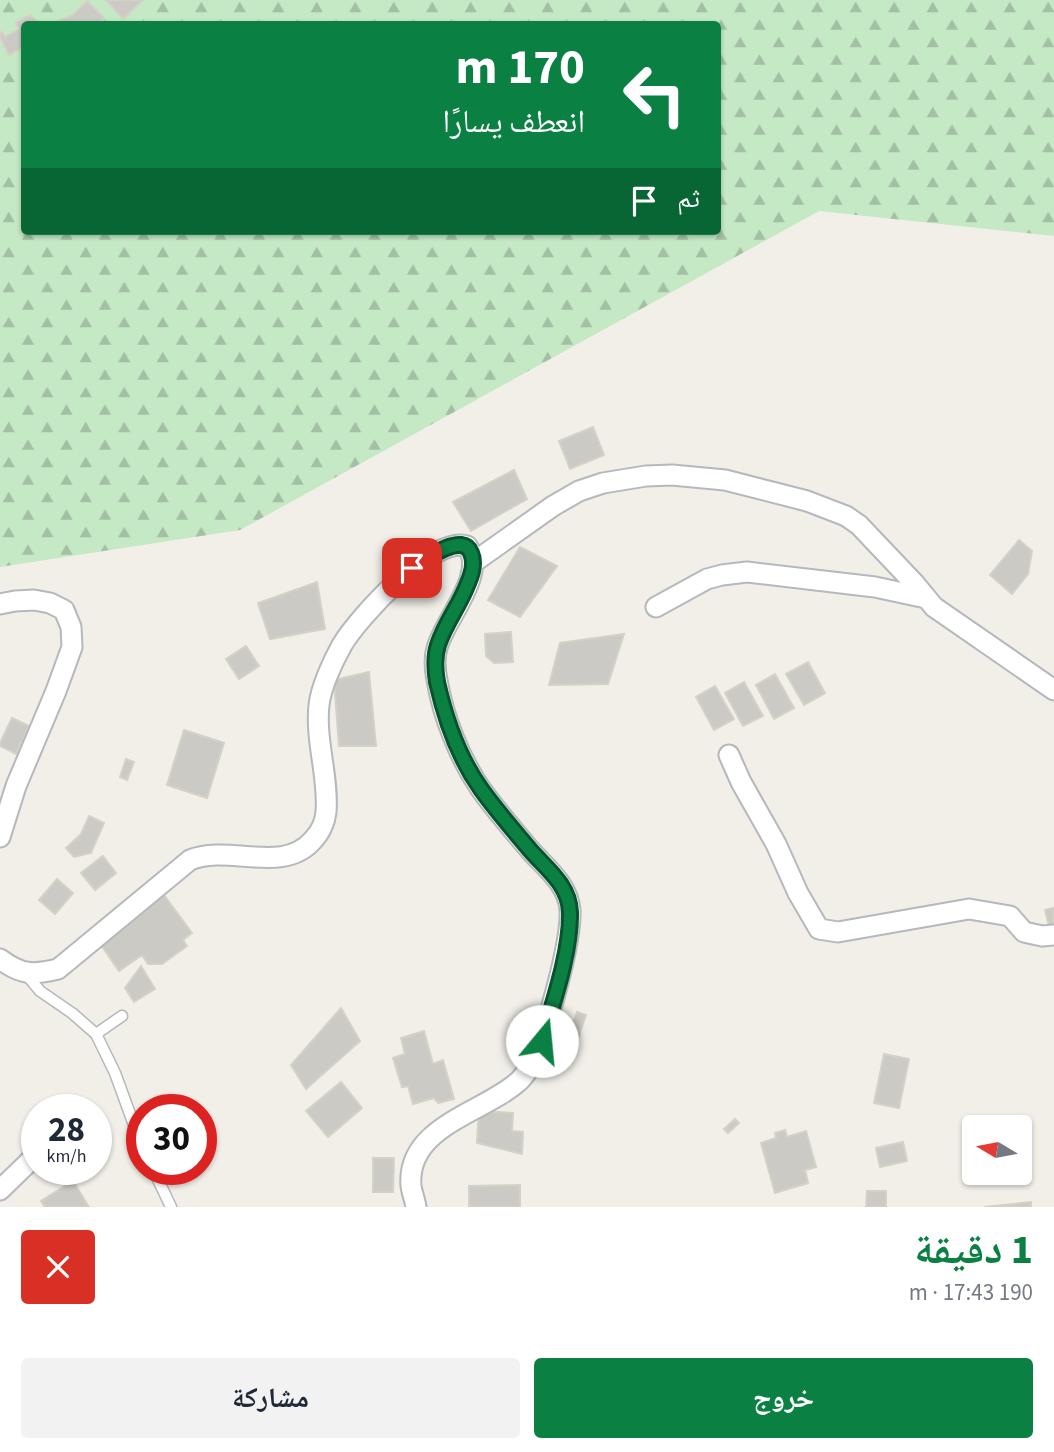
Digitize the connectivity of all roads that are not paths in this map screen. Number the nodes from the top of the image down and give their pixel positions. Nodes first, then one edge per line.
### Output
1 (474, 562) junction
2 (926, 598) junction
3 (0, 604) edge
4 (656, 607) dead end
5 (1054, 690) edge
6 (729, 755) dead end
7 (0, 837) edge
8 (1054, 935) edge
9 (0, 959) edge
10 (23, 971) junction
11 (122, 1016) dead end
12 (96, 1034) junction
13 (126, 1103) edge
14 (21, 1170) edge
15 (161, 1185) edge
16 (0, 1190) edge
17 (172, 1207) edge
18 (416, 1207) edge

1 - 2 street
1 - 10 street
1 - 18 street
2 - 4 street
2 - 5 street
3 - 7 street
6 - 8 street
9 - 10 street
10 - 12 lane
11 - 12 lane
12 - 13 lane
14 - 16 street
15 - 17 lane

